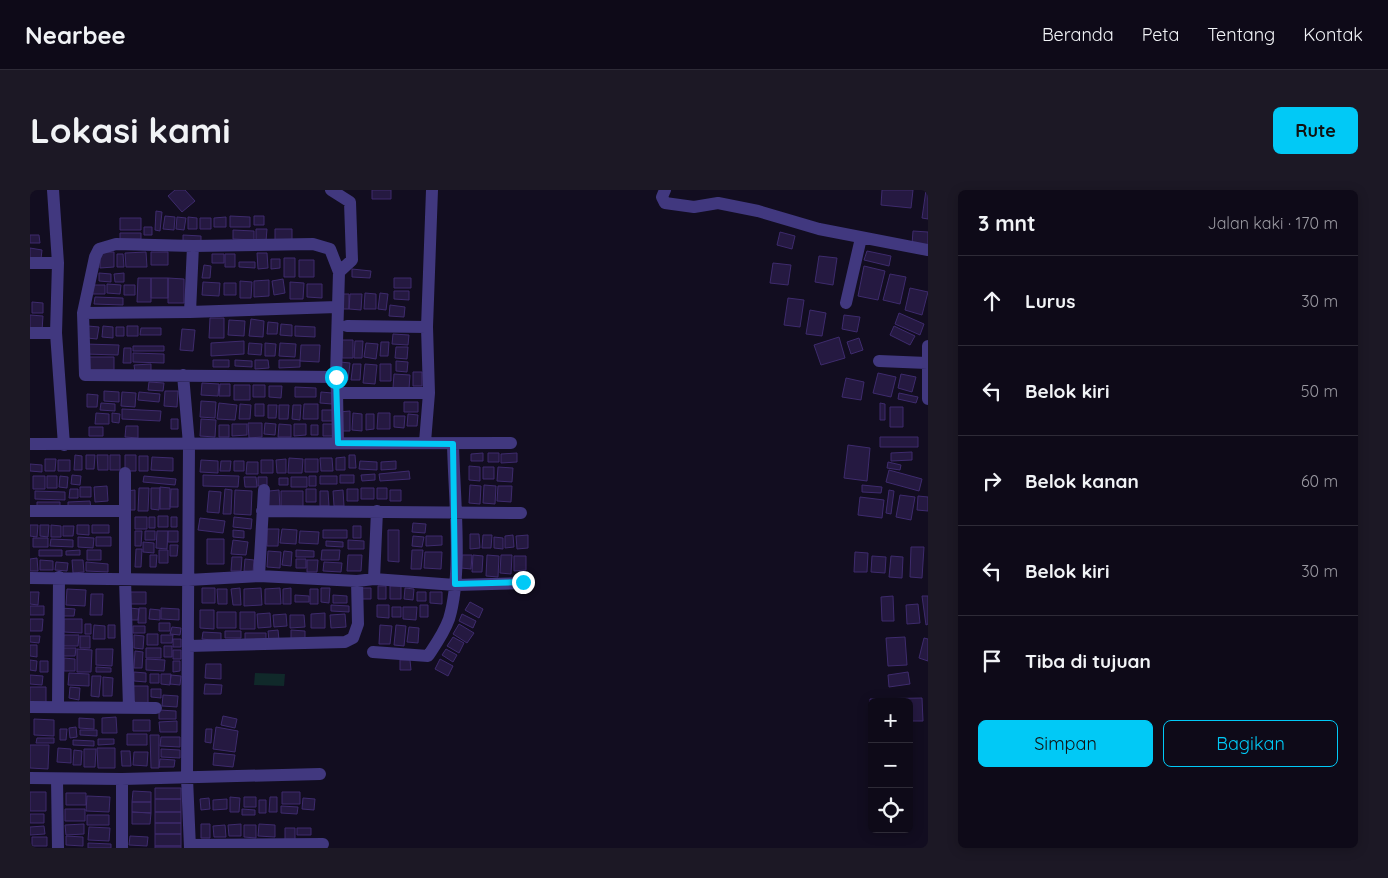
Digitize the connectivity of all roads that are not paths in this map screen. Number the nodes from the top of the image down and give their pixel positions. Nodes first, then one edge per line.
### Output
1 (53, 190) edge
2 (331, 190) edge
3 (432, 190) edge
4 (665, 190) edge
5 (350, 196) edge
6 (861, 238) junction
7 (193, 246) junction
8 (928, 250) edge
9 (30, 263) edge
10 (58, 263) junction
11 (338, 272) junction
12 (846, 303) dead end
13 (336, 307) junction
14 (83, 312) junction
15 (190, 312) junction
16 (347, 326) dead end
17 (427, 327) junction
18 (30, 333) edge
19 (56, 333) junction
20 (928, 346) edge
21 (879, 361) dead end
22 (927, 363) edge
23 (183, 375) junction
24 (336, 377) junction
25 (336, 393) junction
26 (429, 393) junction
27 (928, 399) edge
28 (425, 442) junction
29 (338, 443) junction
30 (511, 443) dead end
31 (30, 444) edge
32 (189, 444) junction
33 (453, 444) junction
34 (64, 445) junction
35 (125, 474) dead end
36 (264, 490) dead end
37 (125, 511) junction
38 (262, 511) junction
39 (377, 511) junction
40 (30, 512) edge
41 (455, 512) junction
42 (521, 513) dead end
43 (260, 576) junction
44 (59, 577) junction
45 (30, 578) edge
46 (125, 579) junction
47 (374, 579) junction
48 (188, 580) junction
49 (357, 582) junction
50 (523, 582) dead end
51 (455, 584) junction
52 (188, 646) junction
53 (373, 652) dead end
54 (58, 706) junction
55 (30, 707) edge
56 (128, 707) junction
57 (156, 708) dead end
58 (320, 774) dead end
59 (30, 778) edge
60 (57, 778) junction
61 (187, 778) junction
62 (122, 779) junction
63 (323, 844) dead end
64 (190, 846) edge
65 (58, 848) edge
66 (122, 848) edge

1 - 10 street
2 - 5 street
3 - 17 street
4 - 6 street
5 - 11 street
6 - 8 street
6 - 12 street
7 - 11 street
7 - 14 street
7 - 15 street
9 - 10 street
10 - 19 street
11 - 13 street
13 - 15 street
13 - 24 street
14 - 15 street
14 - 23 street
16 - 17 street
17 - 26 street
18 - 19 street
19 - 34 street
20 - 22 street
21 - 22 street
22 - 27 street
23 - 24 street
23 - 32 street
24 - 25 street
25 - 26 street
25 - 29 street
26 - 28 street
28 - 29 street
28 - 33 street
29 - 32 street
30 - 33 street
31 - 34 street
32 - 34 street
32 - 48 street
33 - 41 street
35 - 37 street
36 - 38 street
37 - 40 street
37 - 46 street
38 - 39 street
38 - 43 street
39 - 41 street
39 - 47 street
41 - 42 street
41 - 51 street
43 - 48 street
43 - 49 street
44 - 45 street
44 - 46 street
44 - 54 street
46 - 48 street
46 - 56 street
47 - 49 street
47 - 51 street
48 - 52 street
49 - 52 street
50 - 51 street
51 - 53 street
52 - 61 street
54 - 55 street
54 - 56 street
56 - 57 street
58 - 61 street
59 - 60 street
60 - 62 street
60 - 65 street
61 - 62 street
61 - 64 street
62 - 66 street
63 - 64 street

